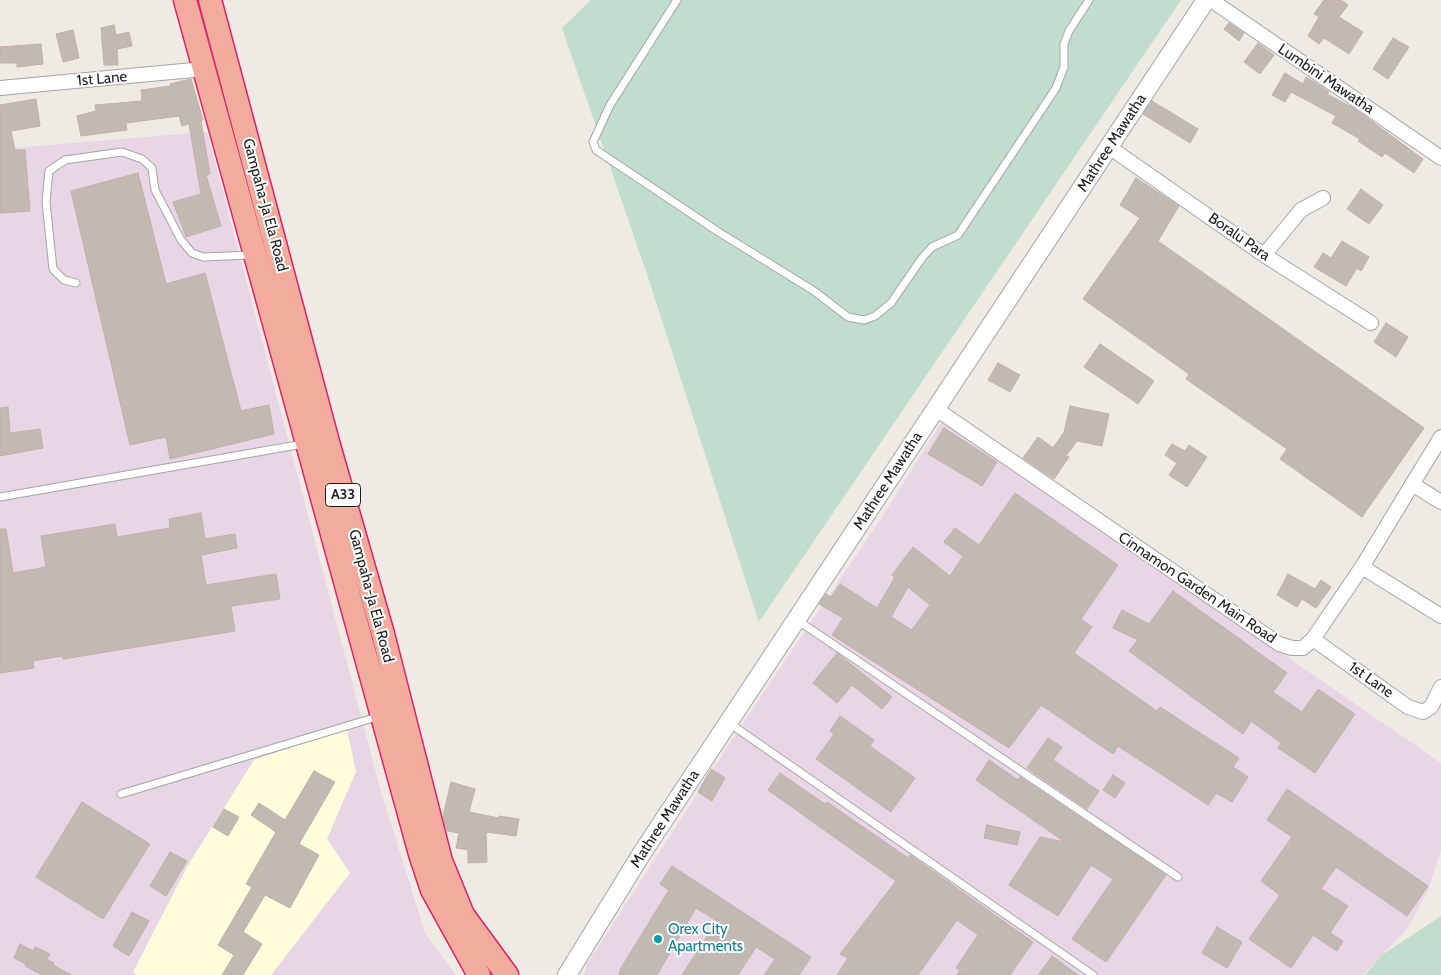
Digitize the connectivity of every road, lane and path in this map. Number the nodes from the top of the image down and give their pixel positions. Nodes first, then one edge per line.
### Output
1 (185, 0) edge
2 (210, 0) edge
3 (677, 0) edge
4 (1089, 0) edge
5 (1206, 0) edge
6 (1211, 0) edge
7 (204, 69) junction
8 (0, 88) edge
9 (1109, 147) junction
10 (1441, 158) edge
11 (1323, 198) dead end
12 (255, 255) junction
13 (1264, 255) junction
14 (76, 283) dead end
15 (1372, 324) dead end
16 (936, 409) junction
17 (1441, 438) edge
18 (318, 443) junction
19 (1412, 484) junction
20 (0, 497) edge
21 (1441, 502) edge
22 (1362, 567) junction
23 (1441, 616) edge
24 (796, 620) junction
25 (1313, 639) junction
26 (1441, 687) edge
27 (380, 716) junction
28 (728, 723) junction
29 (121, 794) dead end
30 (1178, 877) dead end
31 (570, 969) edge
32 (479, 975) edge
33 (508, 975) edge
34 (558, 975) edge
35 (1093, 975) edge

1 - 7 highway, Gampaha-Ja Ela Road / A33
2 - 18 highway, Gampaha-Ja Ela Road / A33
3 - 4 lane
5 - 9 street, Mathree Mawatha
6 - 10 street, Lumbini Mawatha
7 - 8 street, 1st Lane
7 - 12 highway, Gampaha-Ja Ela Road / A33
9 - 13 street, Boralu Para
9 - 16 street, Mathree Mawatha
11 - 13 street
12 - 14 lane
12 - 18 highway, Gampaha-Ja Ela Road / A33
13 - 15 street, Boralu Para
16 - 24 street, Mathree Mawatha
16 - 25 street, Cinnamon Garden Main Road
17 - 19 street
18 - 20 lane
18 - 27 highway, Gampaha-Ja Ela Road / A33
18 - 33 highway, Gampaha-Ja Ela Road / A33
19 - 21 street
19 - 22 street
22 - 23 street
22 - 25 street
24 - 28 street, Mathree Mawatha
24 - 30 lane
25 - 26 street, 1st Lane
27 - 29 lane
27 - 32 highway, Gampaha-Ja Ela Road / A33
28 - 31 street, Mathree Mawatha
28 - 35 lane
31 - 34 street, Mathree Mawatha

